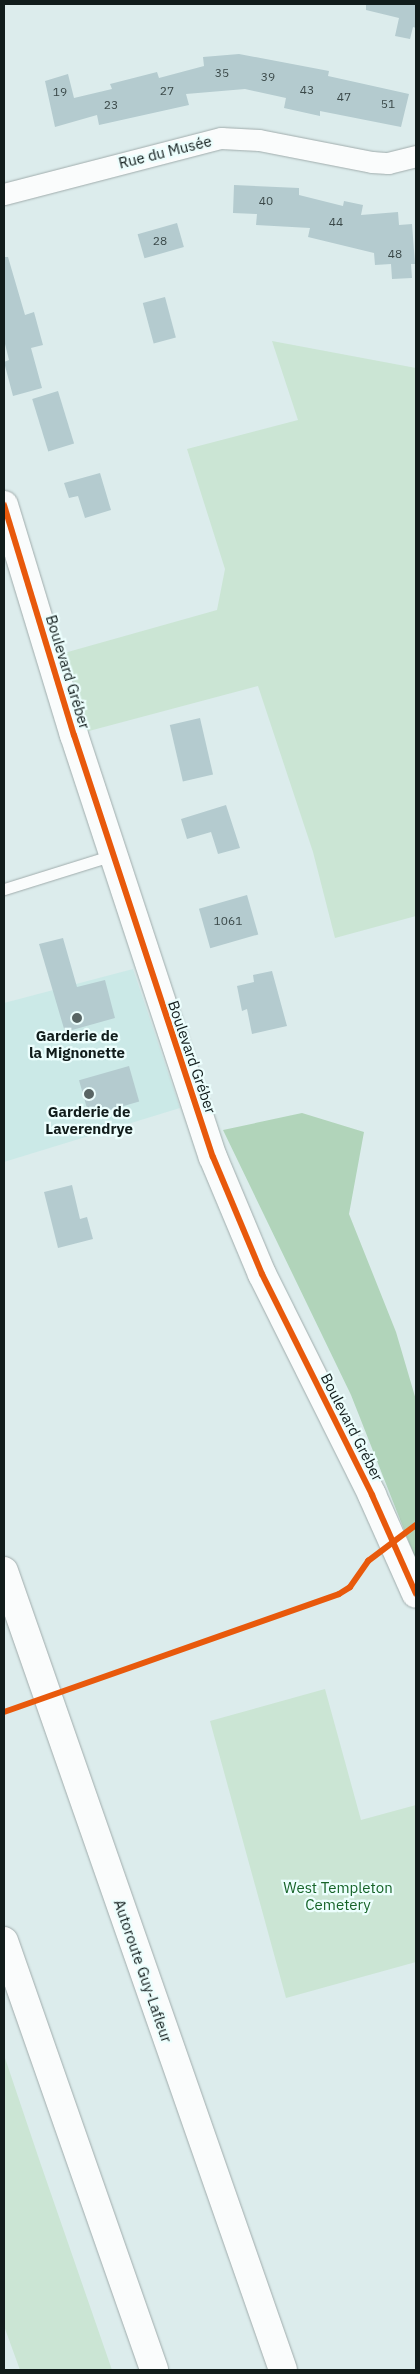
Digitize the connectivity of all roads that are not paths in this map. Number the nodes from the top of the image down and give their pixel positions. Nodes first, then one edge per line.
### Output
1 (416, 156) edge
2 (4, 194) edge
3 (4, 505) edge
4 (113, 855) junction
5 (4, 889) edge
6 (4, 1571) edge
7 (416, 1594) edge
8 (4, 1941) edge
9 (154, 2370) edge
10 (284, 2370) edge

1 - 2 street, Rue du Musée
3 - 4 main road, Boulevard Gréber
4 - 5 lane
4 - 7 main road, Boulevard Gréber
6 - 10 main road, Autoroute Guy-Lafleur
8 - 9 main road

